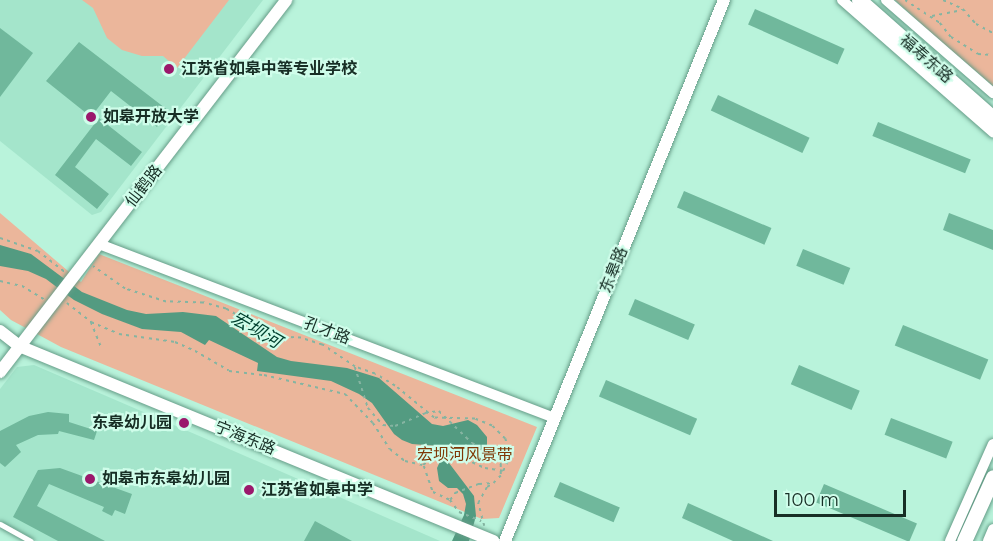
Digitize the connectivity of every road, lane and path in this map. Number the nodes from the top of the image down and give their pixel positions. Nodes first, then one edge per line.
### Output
1 (286, 0) edge
2 (724, 0) edge
3 (842, 0) edge
4 (859, 0) edge
5 (872, 0) edge
6 (886, 0) edge
7 (905, 0) edge
8 (943, 0) edge
9 (963, 9) junction
10 (931, 16) junction
11 (993, 33) edge
12 (993, 55) edge
13 (993, 93) edge
14 (993, 105) edge
15 (993, 118) edge
16 (993, 132) edge
17 (0, 238) edge
18 (99, 244) junction
19 (85, 262) junction
20 (72, 279) junction
21 (0, 281) edge
22 (55, 301) junction
23 (91, 322) junction
24 (0, 331) edge
25 (20, 346) junction
26 (102, 349) dead end
27 (355, 368) junction
28 (0, 372) edge
29 (555, 418) junction
30 (993, 444) edge
31 (423, 465) junction
32 (993, 477) edge
33 (494, 483) junction
34 (450, 500) junction
35 (993, 502) edge
36 (0, 524) edge
37 (993, 529) edge
38 (30, 541) edge
39 (493, 541) edge
40 (506, 541) edge
41 (950, 541) edge
42 (964, 541) edge
43 (975, 541) edge
44 (988, 541) edge

1 - 18 street, 仙鹤路
2 - 29 street, 东皋路
3 - 16 street
4 - 15 main road, 福寿东路
5 - 14 main road, 福寿东路
6 - 13 street
7 - 10 path
8 - 9 path
9 - 10 path
9 - 11 path
10 - 12 path
17 - 20 path
18 - 19 street, 仙鹤路
18 - 29 street, 孔才路
19 - 20 street, 仙鹤路
19 - 27 path
20 - 22 street, 仙鹤路
21 - 22 path
22 - 23 path
22 - 25 street, 仙鹤路
23 - 26 path
23 - 31 path
24 - 25 street, 宁海东路
25 - 28 street, 仙鹤路
25 - 39 street, 宁海东路
27 - 31 path
27 - 33 path, bridge
29 - 40 street, 东皋路
30 - 41 street
31 - 34 path
32 - 42 main road
33 - 34 path
33 - 34 path
35 - 43 main road
36 - 38 lane
37 - 44 street

